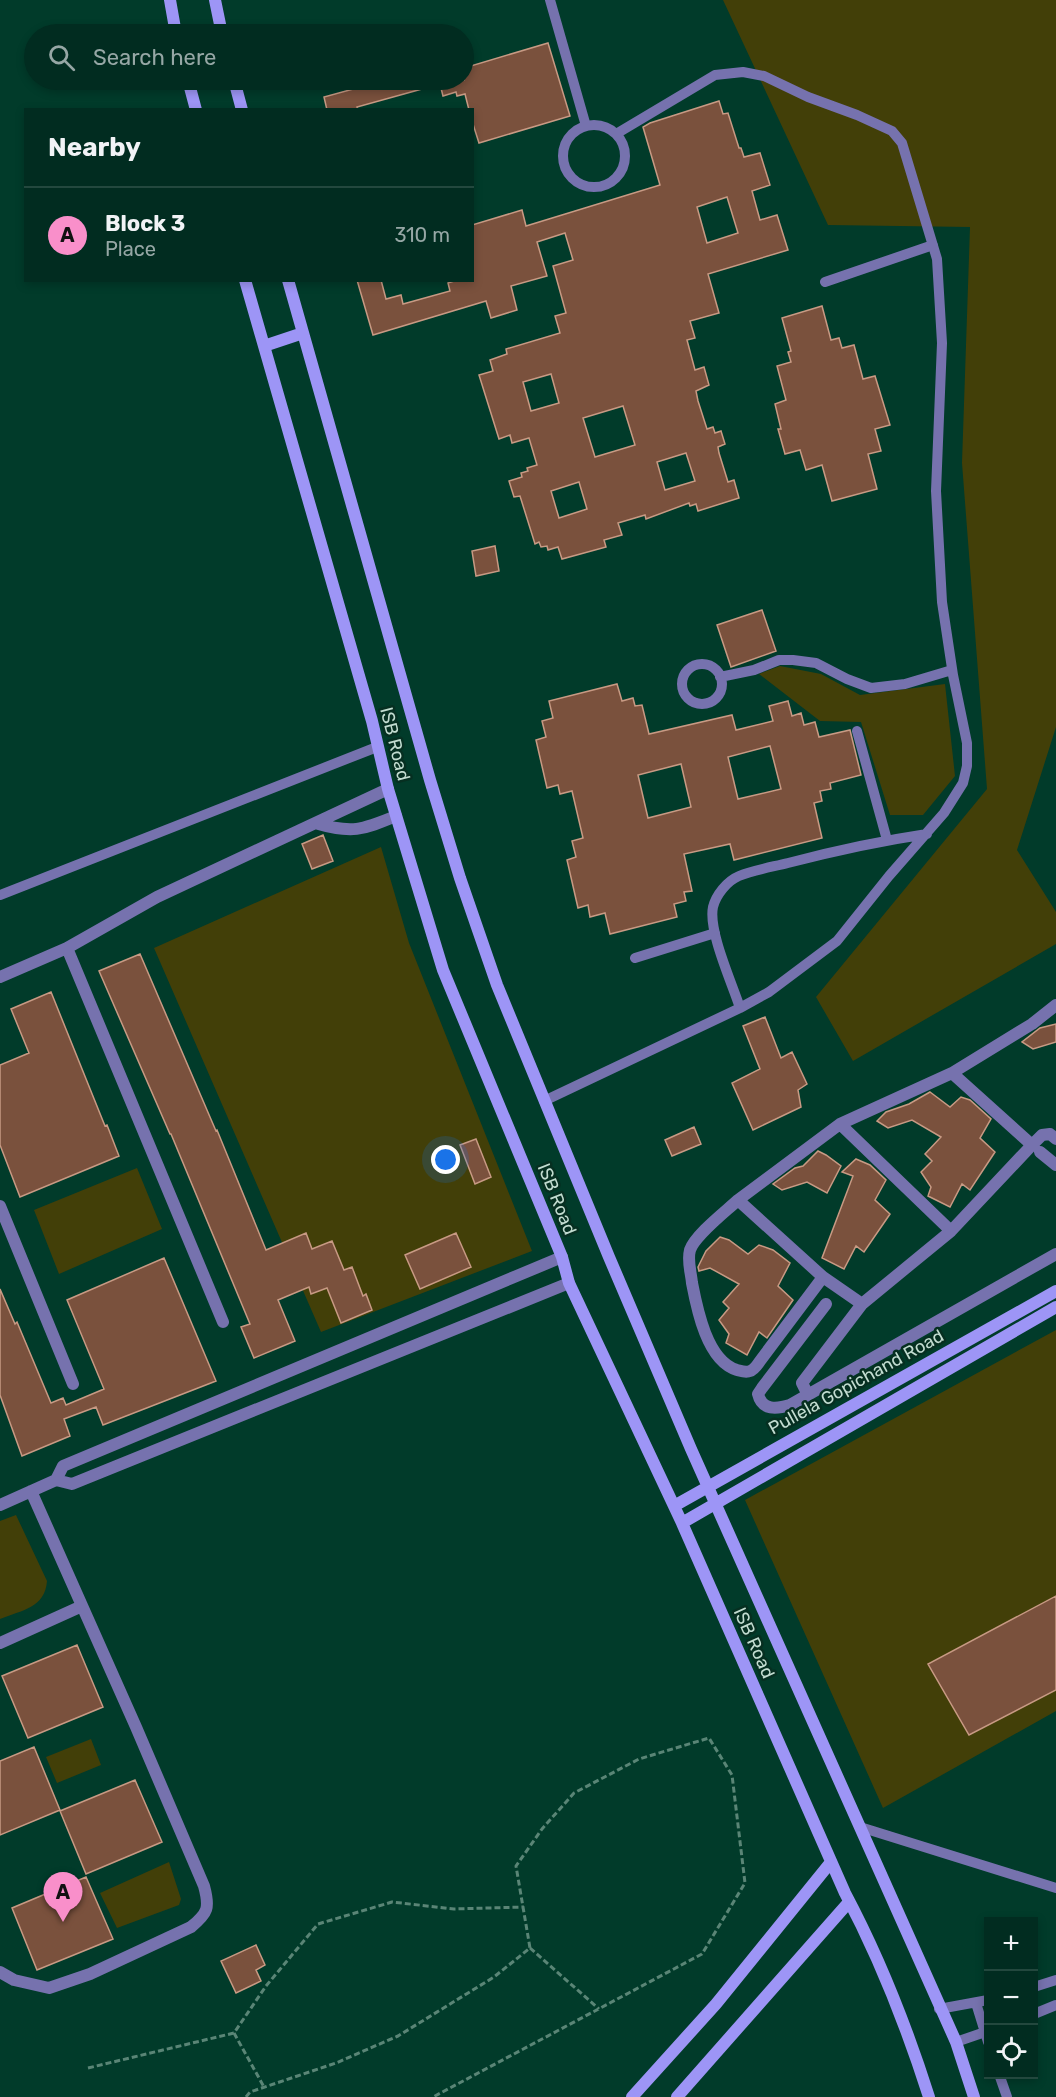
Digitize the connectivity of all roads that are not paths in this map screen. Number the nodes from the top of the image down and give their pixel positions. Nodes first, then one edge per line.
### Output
1 (171, 0) edge
2 (215, 0) edge
3 (550, 0) edge
4 (175, 24) edge
5 (220, 24) edge
6 (191, 90) edge
7 (237, 90) edge
8 (195, 108) edge
9 (241, 108) edge
10 (586, 126) junction
11 (616, 134) junction
12 (933, 245) junction
13 (246, 282) edge
14 (289, 282) edge
15 (825, 282) dead end
16 (303, 333) junction
17 (264, 346) junction
18 (952, 670) junction
19 (720, 677) dead end
20 (857, 730) dead end
21 (377, 747) junction
22 (388, 789) junction
23 (396, 816) junction
24 (315, 823) junction
25 (927, 834) junction
26 (887, 840) junction
27 (0, 895) edge
28 (715, 933) junction
29 (67, 948) junction
30 (635, 958) dead end
31 (0, 977) edge
32 (1056, 1005) edge
33 (740, 1008) junction
34 (952, 1073) junction
35 (544, 1101) junction
36 (840, 1124) junction
37 (1056, 1139) edge
38 (1036, 1148) junction
39 (1056, 1165) edge
40 (738, 1200) junction
41 (0, 1206) edge
42 (951, 1231) junction
43 (1056, 1254) edge
44 (562, 1257) junction
45 (822, 1277) junction
46 (569, 1283) junction
47 (1056, 1291) edge
48 (826, 1304) dead end
49 (862, 1304) junction
50 (1056, 1307) edge
51 (1020, 1311) junction
52 (223, 1322) dead end
53 (1027, 1324) junction
54 (73, 1384) dead end
55 (808, 1395) junction
56 (56, 1480) junction
57 (709, 1486) junction
58 (31, 1491) junction
59 (716, 1502) junction
60 (0, 1505) edge
61 (674, 1506) junction
62 (681, 1523) junction
63 (82, 1606) junction
64 (0, 1643) edge
65 (860, 1827) junction
66 (831, 1862) junction
67 (1056, 1888) edge
68 (849, 1902) junction
69 (0, 1972) edge
70 (1056, 1980) edge
71 (1038, 1986) edge
72 (984, 2001) edge
73 (976, 2003) junction
74 (1056, 2005) edge
75 (939, 2009) junction
76 (1038, 2012) edge
77 (984, 2026) edge
78 (984, 2036) edge
79 (956, 2042) junction
80 (1001, 2079) edge
81 (632, 2097) edge
82 (677, 2097) edge
83 (929, 2097) edge
84 (974, 2097) edge
85 (1007, 2097) edge

1 - 4 main road
2 - 5 main road
3 - 10 lane
6 - 8 main road
7 - 9 main road
10 - 11 lane
10 - 11 lane
11 - 12 lane
12 - 15 lane
12 - 18 lane
13 - 17 main road, ISB Road
14 - 16 main road, ISB Road
16 - 17 main road
16 - 35 main road, ISB Road
17 - 21 main road, ISB Road
18 - 19 lane
18 - 25 lane
20 - 26 lane
21 - 22 main road, ISB Road
21 - 27 lane
22 - 23 main road, ISB Road
22 - 24 street
23 - 24 street
23 - 44 main road, ISB Road
24 - 29 street
25 - 26 lane
25 - 33 lane
26 - 28 lane
28 - 30 lane
28 - 33 lane
29 - 31 street
29 - 52 street
32 - 34 street
33 - 35 lane
34 - 36 street
34 - 38 street
35 - 57 main road, ISB Road
36 - 40 street
36 - 42 street
37 - 38 street
38 - 39 street
38 - 42 street
40 - 45 street
40 - 45 street
41 - 54 street
42 - 49 street
43 - 55 street
44 - 46 main road, ISB Road
44 - 56 street
45 - 49 street
46 - 56 street
46 - 61 main road, ISB Road
47 - 51 main road, Pullela Gopichand Road
48 - 55 street
49 - 55 street
50 - 53 main road, Pullela Gopichand Road
51 - 53 main road
51 - 57 main road, Pullela Gopichand Road
53 - 59 main road, Pullela Gopichand Road
56 - 58 street
57 - 59 main road, ISB Road
57 - 61 main road, Pullela Gopichand Road
58 - 60 street
58 - 63 street
59 - 62 main road, Pullela Gopichand Road
59 - 65 main road, ISB Road
61 - 62 main road, ISB Road
62 - 66 main road, ISB Road
63 - 64 street
63 - 69 street
65 - 67 lane
65 - 75 main road, ISB Road
66 - 68 main road, ISB Road
66 - 81 main road
68 - 82 main road
68 - 83 main road, ISB Road
70 - 71 lane
72 - 73 lane
73 - 75 lane
73 - 77 lane
74 - 76 lane
75 - 79 main road, ISB Road
78 - 79 lane
79 - 84 main road, ISB Road
80 - 85 lane

